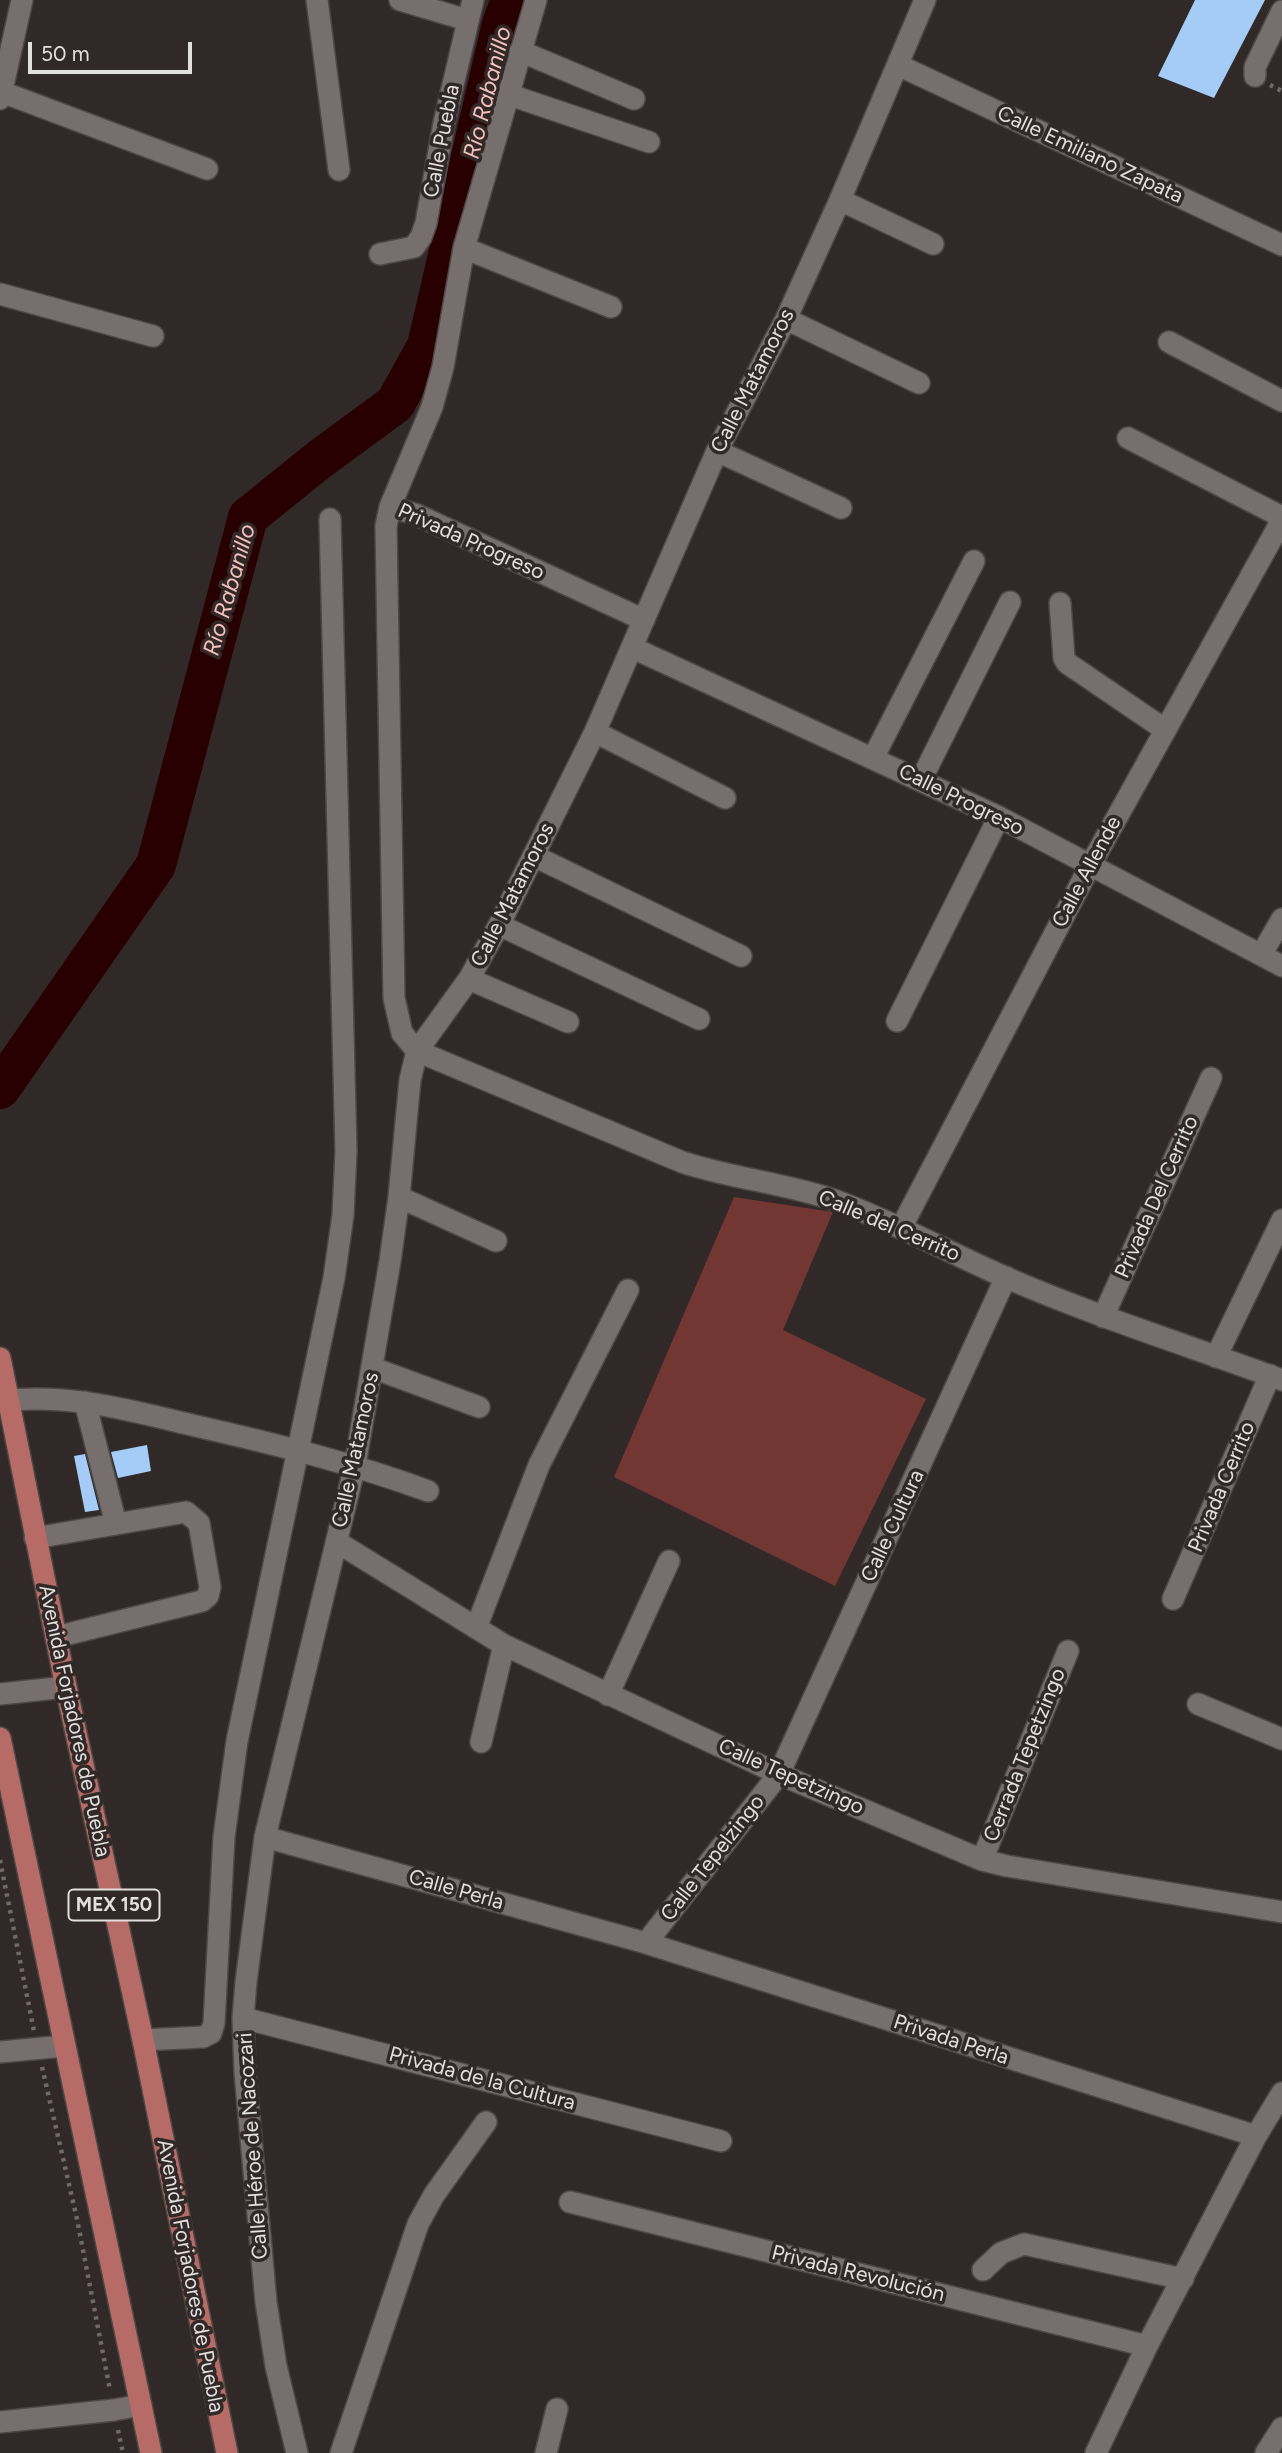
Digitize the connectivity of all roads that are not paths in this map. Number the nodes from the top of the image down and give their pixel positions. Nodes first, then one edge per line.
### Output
1 (22, 0) edge
2 (317, 0) edge
3 (400, 0) edge
4 (536, 0) edge
5 (925, 0) edge
6 (470, 10) edge
7 (1282, 11) edge
8 (520, 51) junction
9 (898, 65) junction
10 (1255, 76) dead end
11 (507, 94) junction
12 (1, 95) edge
13 (634, 99) dead end
14 (649, 142) dead end
15 (207, 169) dead end
16 (339, 170) dead end
17 (839, 200) junction
18 (933, 244) dead end
19 (1282, 245) edge
20 (464, 248) junction
21 (380, 254) dead end
22 (0, 294) edge
23 (611, 307) dead end
24 (786, 319) junction
25 (153, 336) dead end
26 (1169, 342) dead end
27 (919, 383) dead end
28 (1282, 401) edge
29 (1128, 439) dead end
30 (718, 451) junction
31 (390, 507) junction
32 (841, 508) dead end
33 (1282, 518) edge
34 (330, 519) dead end
35 (974, 561) dead end
36 (1010, 602) dead end
37 (1060, 603) dead end
38 (644, 620) junction
39 (633, 648) junction
40 (1164, 729) junction
41 (595, 732) junction
42 (873, 758) junction
43 (921, 780) junction
44 (725, 798) dead end
45 (999, 817) junction
46 (534, 856) junction
47 (1091, 864) junction
48 (1282, 919) edge
49 (499, 925) junction
50 (1261, 955) junction
51 (741, 956) dead end
52 (1282, 966) edge
53 (469, 979) junction
54 (699, 1018) dead end
55 (897, 1021) dead end
56 (568, 1022) dead end
57 (417, 1051) junction
58 (1211, 1078) dead end
59 (399, 1197) junction
60 (1282, 1220) edge
61 (901, 1228) junction
62 (496, 1241) dead end
63 (1006, 1278) junction
64 (628, 1290) dead end
65 (1103, 1317) junction
66 (1216, 1357) junction
67 (0, 1358) edge
68 (373, 1368) junction
69 (1276, 1378) edge
70 (5, 1401) edge
71 (85, 1402) junction
72 (480, 1407) dead end
73 (298, 1449) junction
74 (355, 1465) junction
75 (428, 1491) dead end
76 (116, 1524) junction
77 (35, 1538) junction
78 (337, 1542) junction
79 (669, 1560) dead end
80 (1173, 1600) dead end
81 (476, 1628) junction
82 (56, 1637) junction
83 (504, 1645) junction
84 (1068, 1651) dead end
85 (66, 1686) junction
86 (0, 1694) edge
87 (608, 1695) junction
88 (1198, 1704) dead end
89 (0, 1738) edge
90 (1282, 1739) edge
91 (481, 1742) dead end
92 (779, 1774) junction
93 (4, 1776) edge
94 (265, 1837) junction
95 (982, 1860) junction
96 (1282, 1912) edge
97 (646, 1943) junction
98 (243, 2018) junction
99 (143, 2040) junction
100 (64, 2046) junction
101 (0, 2052) edge
102 (1282, 2094) edge
103 (486, 2122) dead end
104 (1256, 2136) junction
105 (721, 2141) dead end
106 (570, 2202) dead end
107 (983, 2270) dead end
108 (1183, 2279) junction
109 (1147, 2346) junction
110 (141, 2405) junction
111 (557, 2409) dead end
112 (0, 2422) edge
113 (1282, 2428) edge
114 (151, 2453) edge
115 (226, 2453) edge
116 (296, 2453) edge
117 (341, 2453) edge
118 (546, 2453) edge
119 (1096, 2453) edge
120 (1266, 2453) edge

1 - 12 street
2 - 16 street
3 - 6 street
4 - 8 street, Privada Progreso
5 - 9 street, Calle Matamoros
6 - 21 street, Calle Puebla
7 - 10 street
8 - 11 street, Privada Progreso
8 - 13 street
9 - 17 street, Calle Matamoros
9 - 19 street, Calle Emiliano Zapata
11 - 14 street
11 - 20 street, Privada Progreso
12 - 15 street
17 - 18 street
17 - 24 street, Calle Matamoros
20 - 23 street
20 - 31 street, Privada Progreso
22 - 25 street
24 - 27 street
24 - 30 street, Calle Matamoros
26 - 28 street
29 - 33 street
30 - 32 street
30 - 38 street, Calle Matamoros
31 - 38 street, Privada Progreso
31 - 57 street
33 - 40 street, Calle Allende
34 - 73 street
35 - 42 street
36 - 43 street
37 - 40 street
38 - 39 street, Calle Matamoros
39 - 41 street, Calle Matamoros
39 - 42 street, Calle Progreso
40 - 47 street, Calle Allende
41 - 44 street
41 - 46 street, Calle Matamoros
42 - 43 street, Calle Progreso
43 - 45 street, Calle Progreso
45 - 47 street, Calle Progreso
45 - 55 street
46 - 49 street, Calle Matamoros
46 - 51 street
47 - 50 street, Calle Progreso
47 - 61 street, Calle Allende
48 - 50 street
49 - 53 street, Calle Matamoros
49 - 54 street
50 - 52 street, Calle Progreso
53 - 56 street
53 - 57 street, Calle Matamoros
57 - 59 street, Calle Matamoros
57 - 61 street, Calle del Cerrito
58 - 65 street, Privada Del Cerrito
59 - 62 street
59 - 68 street, Calle Matamoros
60 - 66 street
61 - 63 street, Calle del Cerrito
63 - 65 street, Calle del Cerrito
63 - 92 street, Calle Cultura
64 - 81 street
65 - 66 street, Calle del Cerrito
66 - 69 street, Calle del Cerrito
67 - 70 main road, Avenida Forjadores de Puebla / MEX 150
68 - 72 street
68 - 74 street, Calle Matamoros
69 - 80 street, Privada Cerrito
70 - 71 street
70 - 77 main road, Avenida Forjadores de Puebla / MEX 150
71 - 73 street
71 - 76 street
73 - 74 street
73 - 99 street
74 - 75 street
74 - 78 street, Calle Matamoros
76 - 77 street
76 - 82 street
77 - 82 main road, Avenida Forjadores de Puebla / MEX 150
78 - 81 street, Calle Tepetzingo
78 - 94 street, Calle Matamoros
79 - 87 street
81 - 83 street, Calle Tepetzingo
82 - 85 main road, Avenida Forjadores de Puebla / MEX 150
83 - 87 street, Calle Tepetzingo
83 - 91 street
84 - 95 street, Cerrada Tepetzingo
85 - 86 street
85 - 99 main road, Avenida Forjadores de Puebla / MEX 150
87 - 92 street, Calle Tepetzingo
88 - 90 street
89 - 93 main road, MEX 150
92 - 95 street, Calle Tepetzingo
92 - 97 street, Calle Tepelzingo
93 - 100 main road, MEX 150
94 - 97 street, Calle Perla
94 - 98 street, Calle Héroe de Nacozari
95 - 96 street, Calle Tepetzingo
97 - 104 street, Privada Perla
98 - 105 street, Privada de la Cultura
98 - 116 street, Calle Héroe de Nacozari
99 - 115 main road, Avenida Forjadores de Puebla / MEX 150
100 - 101 street
100 - 110 main road, MEX 150
102 - 104 street
103 - 117 street, Privada de la Cultura
104 - 108 street
106 - 109 street, Privada Revolución
107 - 108 street
108 - 109 street
109 - 119 street
110 - 112 street
110 - 114 main road, MEX 150
111 - 118 street
113 - 120 street

